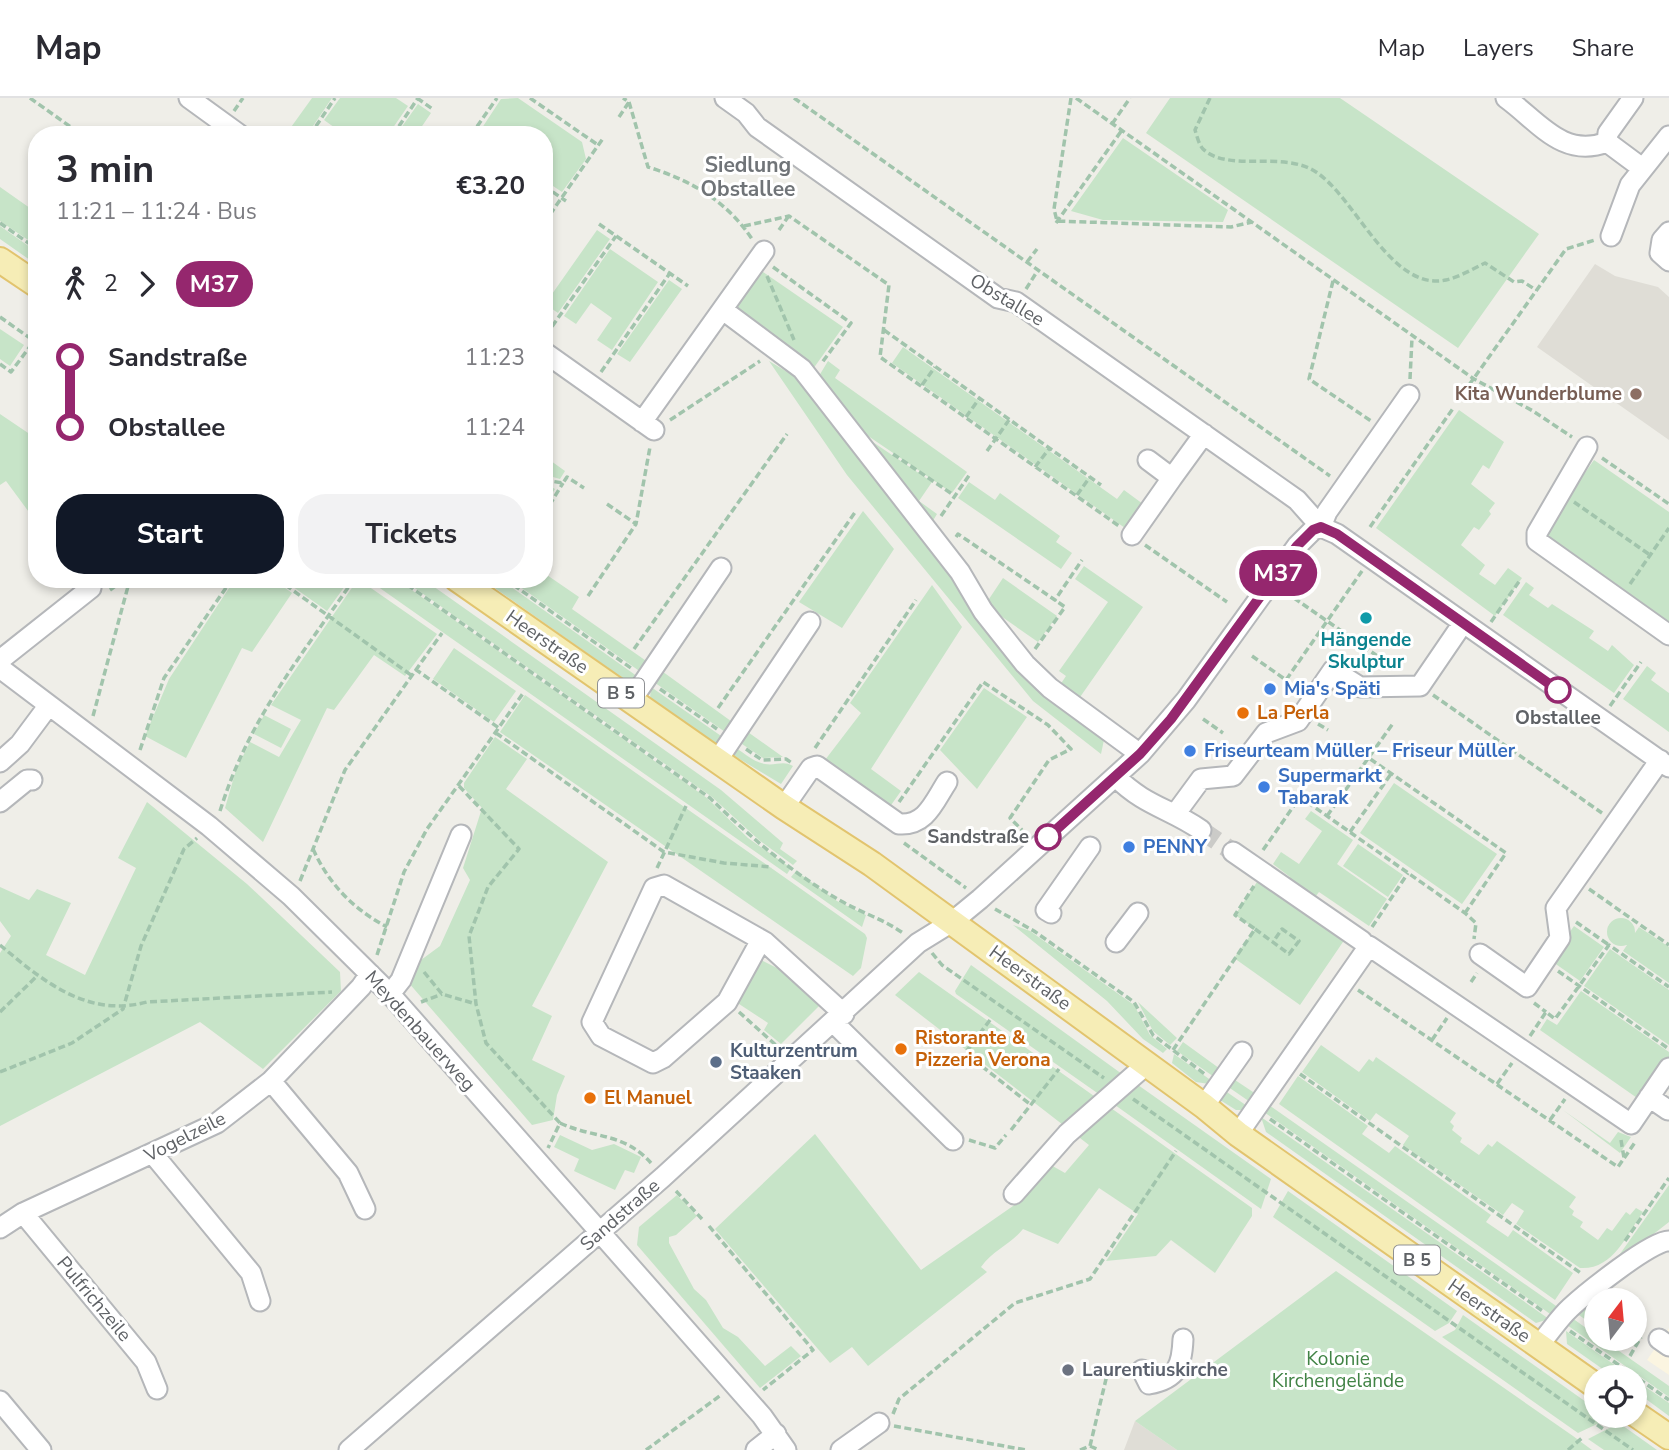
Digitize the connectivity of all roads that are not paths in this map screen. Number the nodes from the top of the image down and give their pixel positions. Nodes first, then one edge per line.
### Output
1 (189, 98) edge
2 (725, 98) edge
3 (1506, 98) edge
4 (1633, 98) edge
5 (228, 126) edge
6 (1669, 136) edge
7 (1607, 142) junction
8 (1642, 168) junction
9 (1669, 232) edge
10 (1611, 236) road end
11 (759, 250) road end
12 (0, 260) edge
13 (1669, 261) edge
14 (28, 279) edge
15 (723, 310) junction
16 (553, 358) edge
17 (1409, 395) road end
18 (1204, 434) junction
19 (1587, 447) road end
20 (1148, 460) dead end
21 (1172, 478) junction
22 (1321, 527) junction
23 (1132, 535) road end
24 (721, 568) dead end
25 (91, 588) dead end
26 (470, 588) edge
27 (810, 622) dead end
28 (1463, 623) junction
29 (1669, 635) edge
30 (0, 660) edge
31 (0, 668) edge
32 (631, 701) junction
33 (49, 705) junction
34 (1140, 754) junction
35 (717, 761) junction
36 (0, 762) edge
37 (1664, 763) edge
38 (1116, 777) junction
39 (32, 780) dead end
40 (947, 782) dead end
41 (0, 803) edge
42 (784, 807) junction
43 (1176, 813) junction
44 (1201, 830) tunnel mouth
45 (461, 835) dead end
46 (1090, 847) dead end
47 (1233, 852) tunnel mouth
48 (1051, 913) dead end
49 (1138, 913) dead end
50 (952, 922) junction
51 (761, 940) junction
52 (1362, 941) road end
53 (1116, 942) dead end
54 (1480, 954) road end
55 (370, 974) junction
56 (390, 994) junction
57 (839, 1018) junction
58 (1242, 1052) dead end
59 (1147, 1064) junction
60 (1669, 1068) edge
61 (271, 1080) junction
62 (1649, 1097) junction
63 (1204, 1106) junction
64 (1668, 1110) edge
65 (1238, 1134) junction
66 (953, 1140) road end
67 (153, 1154) junction
68 (1014, 1194) dead end
69 (365, 1209) dead end
70 (23, 1213) junction
71 (0, 1228) edge
72 (599, 1233) junction
73 (1669, 1241) edge
74 (260, 1301) dead end
75 (1183, 1339) dead end
76 (1538, 1346) junction
77 (1142, 1370) road end
78 (1584, 1378) edge
79 (157, 1389) dead end
80 (0, 1401) edge
81 (1647, 1422) edge
82 (880, 1423) road end
83 (1669, 1437) edge
84 (781, 1442) edge
85 (41, 1450) edge
86 (349, 1450) edge
87 (756, 1450) edge
88 (841, 1450) edge

1 - 5 street
2 - 18 street, Obstallee
3 - 7 street
4 - 7 street
6 - 8 street
7 - 8 street
8 - 10 street
9 - 13 street
11 - 15 street
12 - 14 main road
15 - 16 street
15 - 34 street
17 - 22 street
18 - 21 street
18 - 22 street, Obstallee
19 - 29 street
20 - 21 street
21 - 23 street
22 - 28 street, Obstallee
22 - 34 street, Sandstraße
24 - 32 street
25 - 30 street
26 - 32 main road, Heerstraße / B 5
27 - 35 street
28 - 37 street, Obstallee
28 - 43 street
31 - 33 street, Meydenbauerweg
32 - 35 main road, Heerstraße / B 5
33 - 36 street
33 - 55 street, Meydenbauerweg
34 - 38 street, Sandstraße
35 - 42 main road, Heerstraße / B 5
37 - 54 street
38 - 43 street
38 - 50 street, Sandstraße
39 - 41 street
40 - 42 street
42 - 50 main road, Heerstraße / B 5
43 - 44 street
45 - 56 street
46 - 48 street
47 - 52 street
49 - 53 street
50 - 57 street, Sandstraße
50 - 59 main road, Heerstraße / B 5
51 - 51 street
51 - 57 street
55 - 56 street, Meydenbauerweg
55 - 61 street, Vogelzeile
56 - 72 street, Meydenbauerweg
57 - 66 street
57 - 72 street, Sandstraße
58 - 63 street
59 - 63 main road, Heerstraße / B 5
59 - 68 street
60 - 62 street
61 - 67 street, Vogelzeile
61 - 69 street
62 - 64 street
62 - 65 street
63 - 65 main road, Heerstraße / B 5
65 - 76 main road, Heerstraße / B 5
67 - 70 street, Vogelzeile
67 - 74 street
70 - 71 street, Vogelzeile
70 - 79 street, Pulfrichzeile
72 - 84 street, Meydenbauerweg
72 - 86 street, Sandstraße
73 - 76 street
75 - 77 street
76 - 78 main road, Heerstraße / B 5
80 - 85 street
81 - 83 main road
82 - 88 street
84 - 87 street

